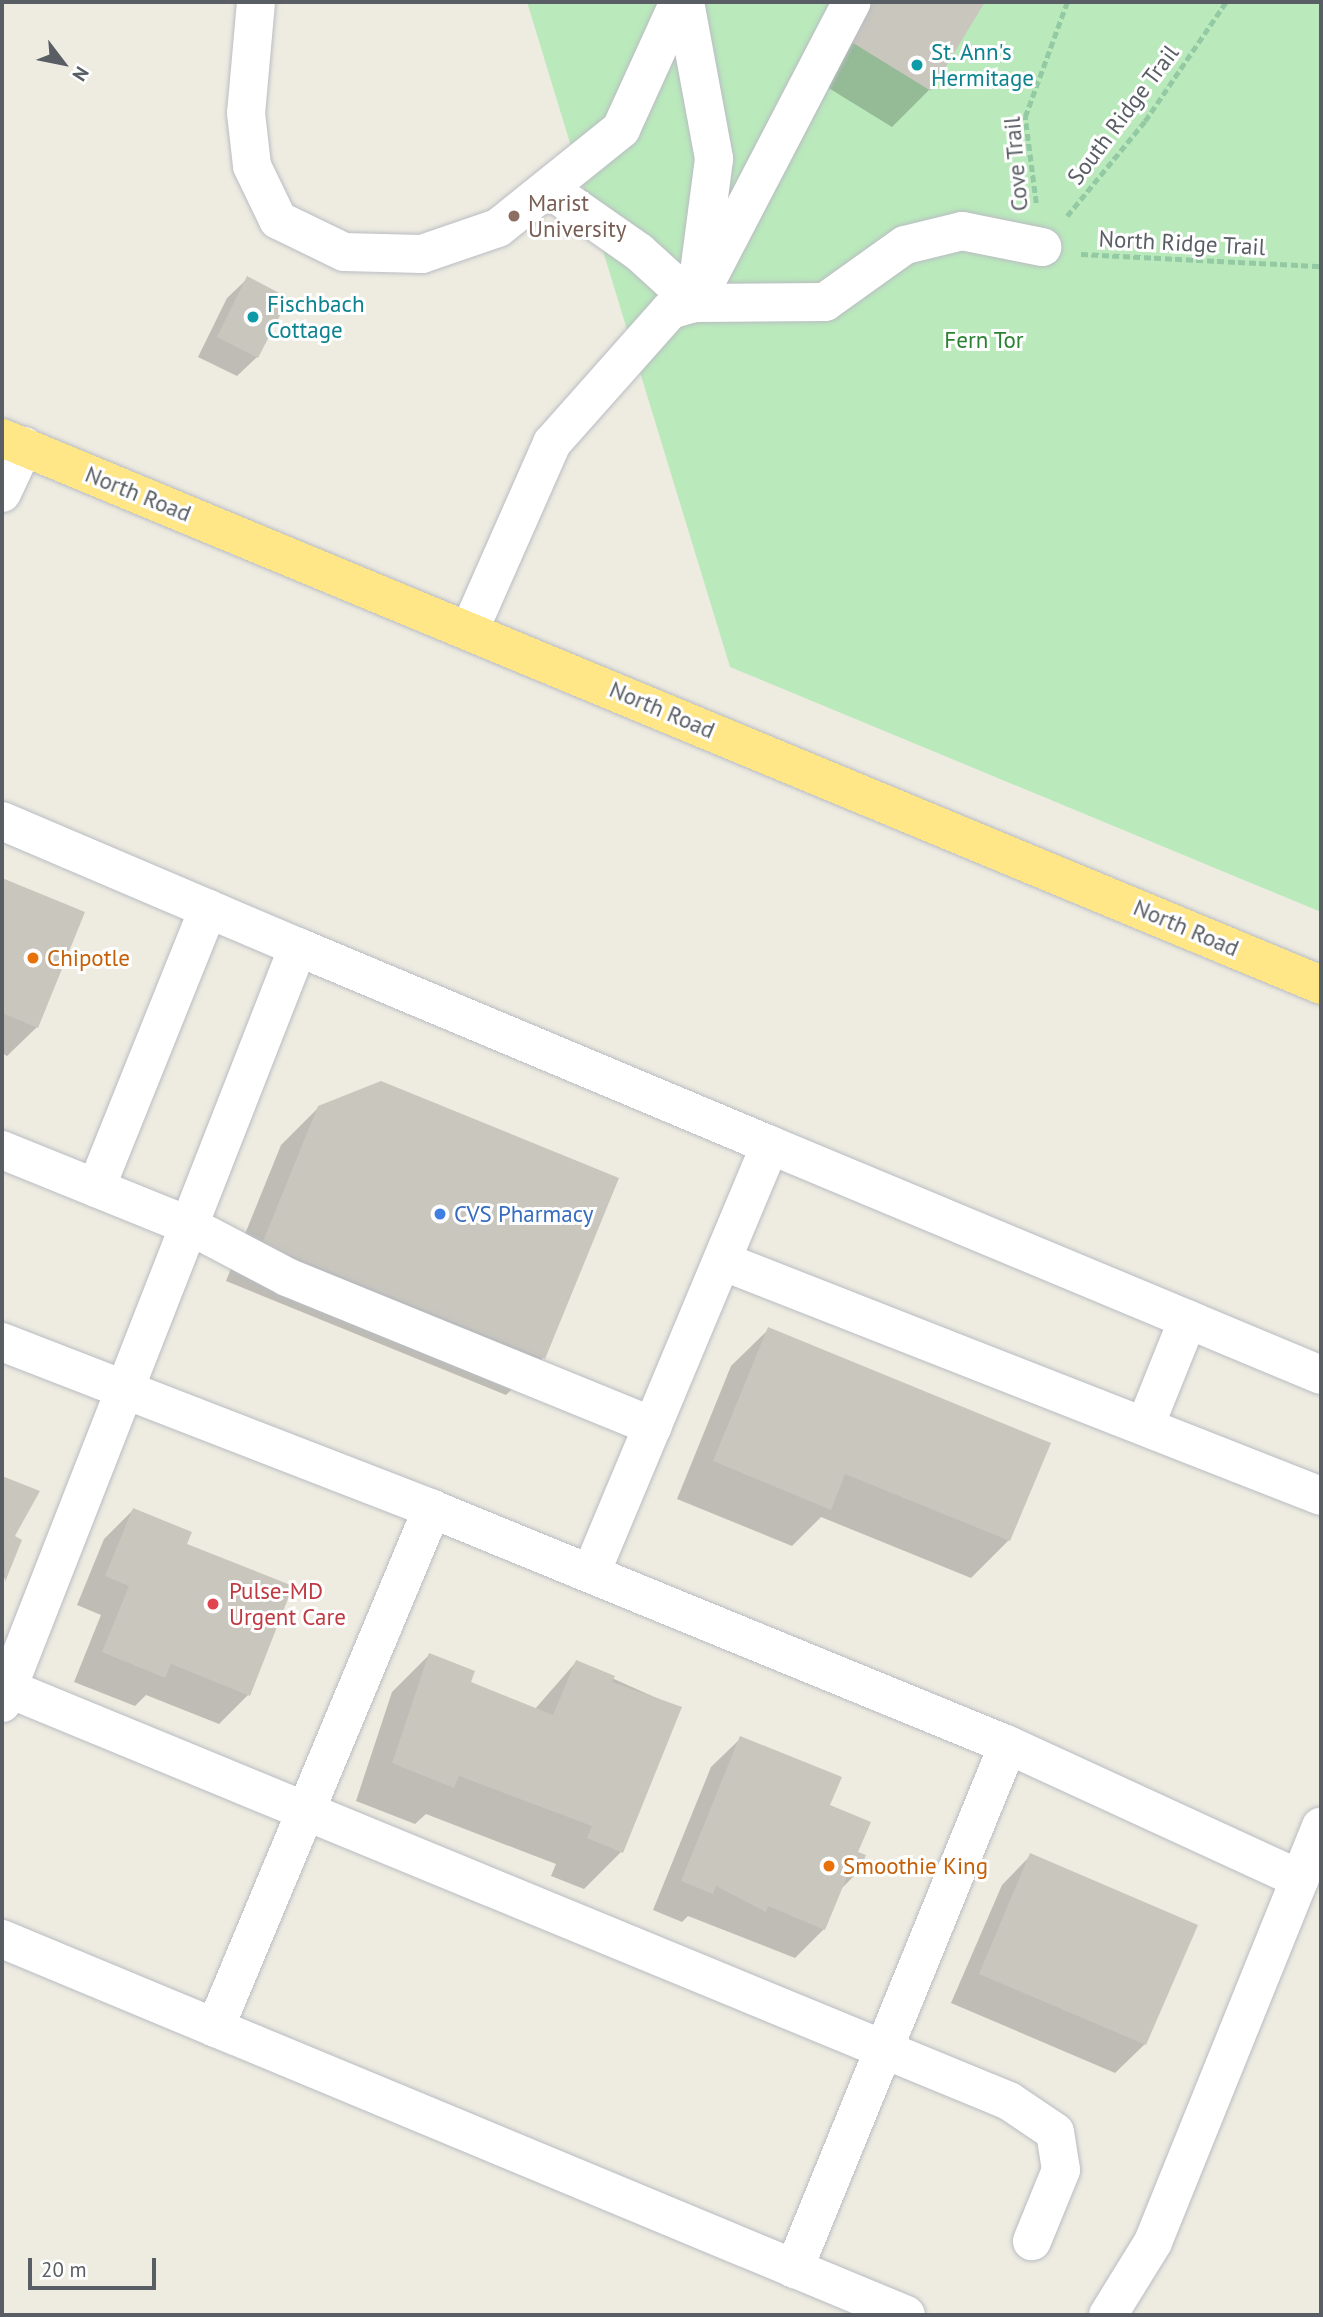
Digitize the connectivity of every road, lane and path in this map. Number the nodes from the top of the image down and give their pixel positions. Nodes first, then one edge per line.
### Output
1 (256, 2) edge
2 (679, 2) edge
3 (685, 2) edge
4 (852, 2) edge
5 (1066, 2) edge
6 (1226, 2) edge
7 (549, 189) junction
8 (1042, 247) junction
9 (1321, 266) edge
10 (695, 303) junction
11 (13, 442) edge
12 (2, 493) edge
13 (470, 629) junction
14 (2, 821) edge
15 (2, 847) edge
16 (192, 902) junction
17 (298, 947) junction
18 (1321, 985) edge
19 (770, 1145) junction
20 (2, 1150) edge
21 (96, 1188) junction
22 (190, 1226) junction
23 (722, 1261) junction
24 (1188, 1319) junction
25 (2, 1342) edge
26 (1321, 1374) edge
27 (125, 1390) junction
28 (653, 1426) junction
29 (1145, 1426) junction
30 (1321, 1496) edge
31 (432, 1509) junction
32 (591, 1573) junction
33 (4, 1696) edge
34 (1008, 1745) junction
35 (310, 1814) junction
36 (1321, 1827) edge
37 (1300, 1879) junction
38 (2, 1939) edge
39 (215, 2028) junction
40 (884, 2050) junction
41 (1032, 2241) dead end
42 (794, 2269) junction
43 (906, 2315) edge
44 (1108, 2315) edge

1 - 7 street
2 - 7 street
3 - 10 street
4 - 10 street
5 - 8 path, Cove Trail
6 - 8 path, South Ridge Trail
7 - 10 street
8 - 9 path, North Ridge Trail
8 - 10 street
10 - 13 street
11 - 12 street
11 - 13 highway, North Road
13 - 18 highway, North Road
14 - 16 street
15 - 16 street
16 - 17 street
16 - 21 street
17 - 19 street
17 - 22 street
19 - 23 street
19 - 24 street
20 - 21 street
21 - 22 street
22 - 27 street
22 - 28 street
23 - 28 street
23 - 29 street
24 - 26 street
24 - 29 street
25 - 27 street
27 - 31 street
27 - 33 street
28 - 32 street
29 - 30 street
31 - 32 street
31 - 35 street
32 - 34 street
33 - 35 street
34 - 37 street
34 - 40 street
35 - 39 street
35 - 40 street
36 - 37 street
37 - 44 street
38 - 39 street
39 - 42 street
40 - 41 street
40 - 42 street
42 - 43 street

